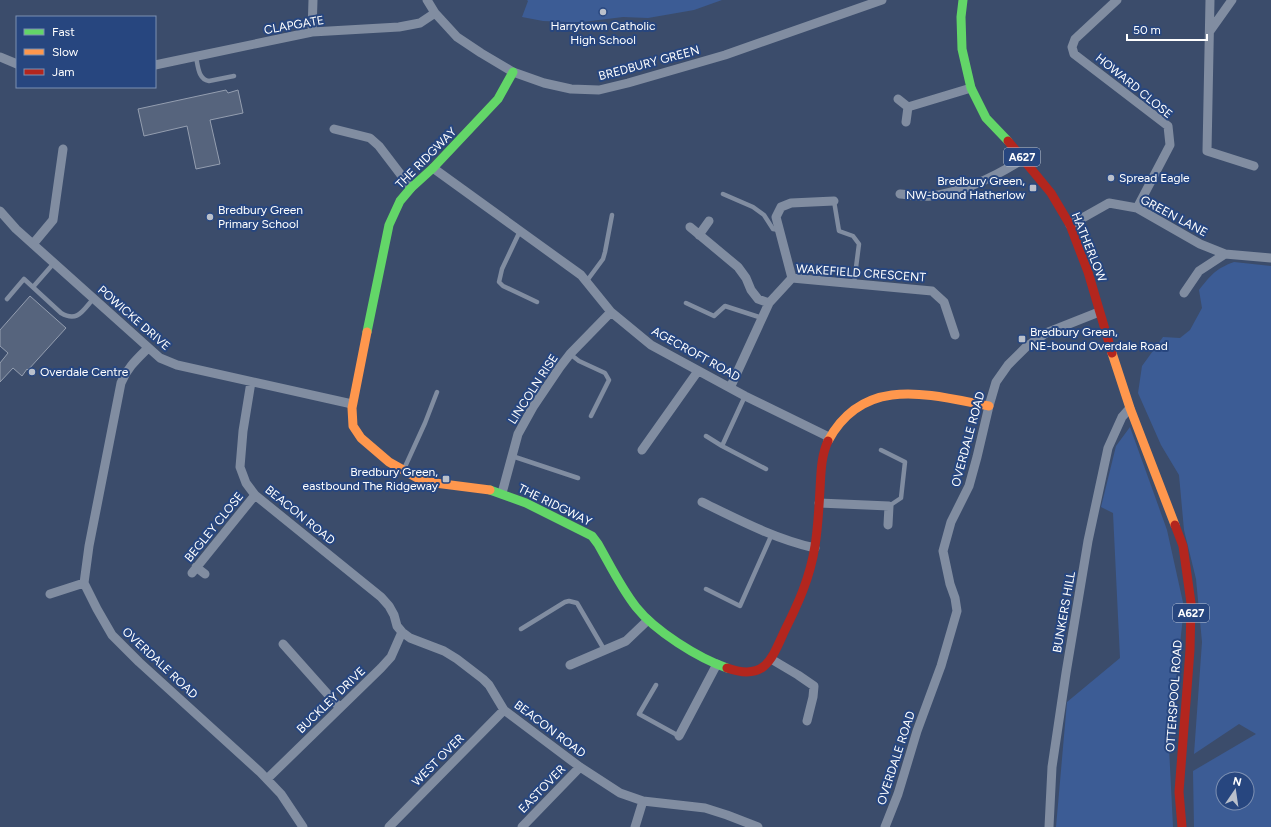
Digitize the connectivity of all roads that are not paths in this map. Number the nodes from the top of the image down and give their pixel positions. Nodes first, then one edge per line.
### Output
1 (313, 0) edge
2 (427, 0) edge
3 (882, 0) edge
4 (963, 0) edge
5 (1117, 0) edge
6 (1210, 0) edge
7 (1232, 0) edge
8 (435, 13) junction
9 (1209, 31) junction
10 (312, 32) junction
11 (196, 57) junction
12 (0, 58) edge
13 (16, 64) edge
14 (156, 65) edge
15 (513, 72) junction
16 (234, 76) dead end
17 (971, 88) junction
18 (898, 99) dead end
19 (908, 107) junction
20 (906, 122) dead end
21 (334, 129) dead end
22 (63, 149) dead end
23 (1023, 159) junction
24 (1254, 166) dead end
25 (433, 168) junction
26 (411, 188) junction
27 (722, 194) dead end
28 (900, 194) dead end
29 (834, 201) joint
30 (1137, 208) junction
31 (0, 211) edge
32 (612, 215) dead end
33 (709, 221) dead end
34 (1070, 224) junction
35 (690, 227) dead end
36 (779, 230) junction
37 (520, 231) junction
38 (699, 235) junction
39 (33, 244) junction
40 (1225, 254) junction
41 (1271, 258) edge
42 (54, 263) junction
43 (792, 278) junction
44 (586, 282) junction
45 (854, 283) junction
46 (33, 287) junction
47 (1184, 293) dead end
48 (94, 298) junction
49 (7, 299) dead end
50 (537, 302) dead end
51 (686, 303) dead end
52 (769, 303) junction
53 (611, 312) junction
54 (1099, 312) junction
55 (762, 318) junction
56 (955, 334) dead end
57 (148, 348) junction
58 (570, 354) junction
59 (698, 371) junction
60 (252, 382) junction
61 (730, 388) junction
62 (437, 392) dead end
63 (745, 396) junction
64 (352, 404) junction
65 (989, 406) junction
66 (1130, 408) junction
67 (592, 416) dead end
68 (706, 436) dead end
69 (829, 437) junction
70 (722, 446) junction
71 (642, 450) dead end
72 (881, 450) dead end
73 (512, 456) junction
74 (766, 469) dead end
75 (404, 470) junction
76 (578, 478) dead end
77 (502, 493) junction
78 (255, 495) junction
79 (702, 502) dead end
80 (819, 504) junction
81 (889, 506) junction
82 (888, 525) dead end
83 (772, 534) junction
84 (815, 548) junction
85 (205, 574) dead end
86 (84, 583) junction
87 (706, 589) dead end
88 (50, 594) dead end
89 (648, 620) junction
90 (521, 629) dead end
91 (402, 632) junction
92 (283, 644) dead end
93 (605, 651) junction
94 (771, 659) junction
95 (570, 664) dead end
96 (718, 664) junction
97 (656, 685) dead end
98 (340, 708) junction
99 (504, 710) junction
100 (807, 721) dead end
101 (679, 736) joint
102 (580, 767) junction
103 (268, 779) junction
104 (643, 801) junction
105 (303, 827) edge
106 (388, 827) edge
107 (522, 827) edge
108 (634, 827) edge
109 (758, 827) edge
110 (885, 827) edge
111 (1049, 827) edge
112 (1182, 827) edge

1 - 10 street
2 - 8 street, BREDBURY GREEN
3 - 15 street, BREDBURY GREEN
4 - 17 street, HATHERLOW / A627
5 - 30 street, HOWARD CLOSE
6 - 9 street
7 - 9 street
8 - 10 street, CLAPGATE
8 - 15 street, BREDBURY GREEN
9 - 24 street
10 - 11 street, CLAPGATE
11 - 14 street, CLAPGATE
11 - 16 lane
12 - 13 street
15 - 25 street, THE RIDGWAY
17 - 19 street
17 - 23 street, HATHERLOW / A627
18 - 19 street
19 - 20 street
21 - 26 street
22 - 39 street
23 - 28 street
23 - 34 street, HATHERLOW / A627
25 - 26 street, THE RIDGWAY
25 - 37 street, AGECROFT ROAD
26 - 64 street, THE RIDGWAY
27 - 36 lane
29 - 36 street
29 - 45 lane
30 - 34 street, GREEN LANE
30 - 40 street, GREEN LANE
31 - 39 street, POWICKE DRIVE
32 - 44 lane
33 - 38 street
34 - 54 street, HATHERLOW / A627
35 - 38 street
36 - 43 street
37 - 44 street, AGECROFT ROAD
37 - 50 lane
38 - 52 street
39 - 42 street, POWICKE DRIVE
40 - 41 street, GREEN LANE
40 - 47 street
42 - 46 lane
42 - 48 street, POWICKE DRIVE
43 - 45 street, WAKEFIELD CRESCENT
43 - 52 street, WAKEFIELD CRESCENT
44 - 53 street, AGECROFT ROAD
45 - 56 street, WAKEFIELD CRESCENT
46 - 48 lane
46 - 49 lane
48 - 57 street, POWICKE DRIVE
51 - 55 lane
52 - 55 street, WAKEFIELD CRESCENT
53 - 58 street, LINCOLN RISE
53 - 59 street, AGECROFT ROAD
54 - 65 street, OVERDALE ROAD
54 - 66 street, HATHERLOW / A627
55 - 61 street, WAKEFIELD CRESCENT
57 - 60 street, POWICKE DRIVE
57 - 86 street
58 - 67 lane
58 - 73 street, LINCOLN RISE
59 - 61 street, AGECROFT ROAD
59 - 71 street
60 - 64 street, POWICKE DRIVE
60 - 78 street, BEACON ROAD
61 - 63 street, AGECROFT ROAD
62 - 75 lane
63 - 69 street, AGECROFT ROAD
63 - 70 lane
64 - 75 street, THE RIDGWAY
65 - 69 street, THE RIDGWAY
65 - 110 street, OVERDALE ROAD
66 - 111 street, BUNKERS HILL
66 - 112 street, OTTERSPOOL ROAD / A627
68 - 70 lane
69 - 80 street, THE RIDGWAY
70 - 74 lane
72 - 81 lane
73 - 76 lane
73 - 77 street, LINCOLN RISE
75 - 77 street, THE RIDGWAY
77 - 89 street, THE RIDGWAY
78 - 85 street, BEGLEY CLOSE
78 - 91 street, BEACON ROAD
79 - 83 street
80 - 81 street
80 - 84 street, THE RIDGWAY
81 - 82 street
83 - 84 street
83 - 87 lane
84 - 94 street, THE RIDGWAY
86 - 88 street
86 - 103 street, OVERDALE ROAD
89 - 93 street
89 - 96 street, THE RIDGWAY
90 - 93 lane
91 - 98 street, BUCKLEY DRIVE
91 - 99 street, BEACON ROAD
92 - 98 street
93 - 95 street
94 - 96 street, THE RIDGWAY
94 - 100 street
96 - 101 street
97 - 101 lane
98 - 103 street, BUCKLEY DRIVE
99 - 102 street, BEACON ROAD
99 - 106 street, WEST OVER
102 - 104 street, BEACON ROAD
102 - 107 street, EASTOVER
103 - 105 street, OVERDALE ROAD
104 - 108 street
104 - 109 street, BEACON ROAD

